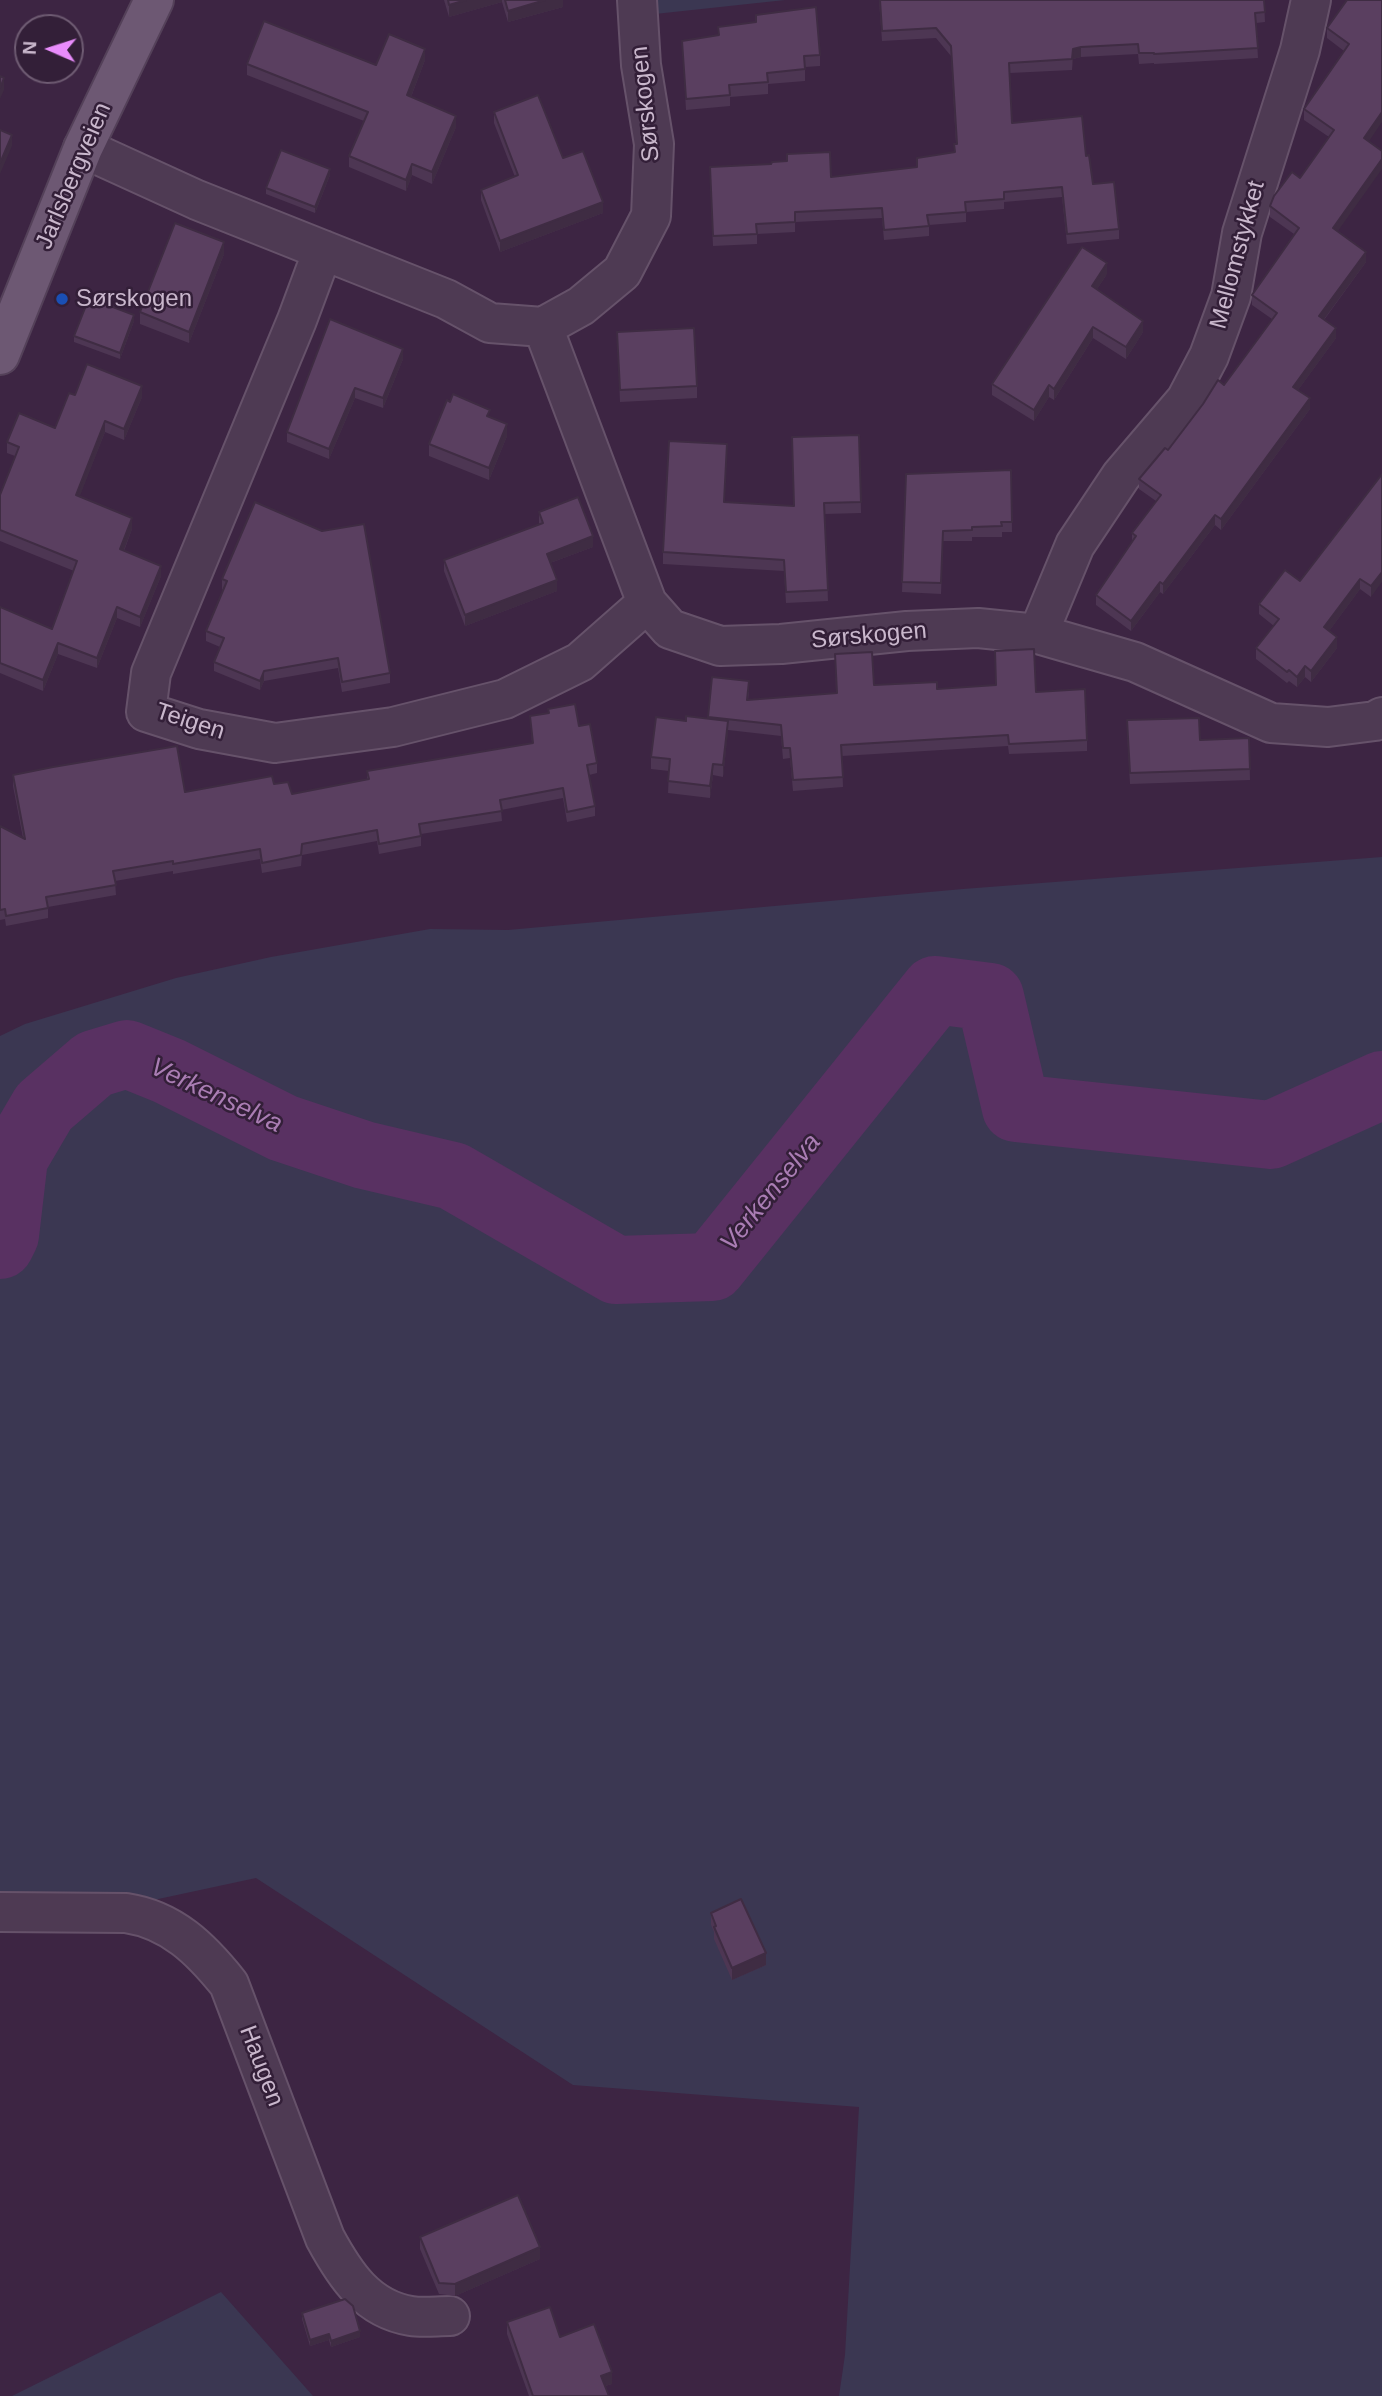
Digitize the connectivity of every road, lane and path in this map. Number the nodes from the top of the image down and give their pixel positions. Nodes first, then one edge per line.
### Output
1 (154, 0) edge
2 (637, 0) edge
3 (1311, 0) edge
4 (83, 148) junction
5 (323, 250) junction
6 (543, 327) junction
7 (0, 355) edge
8 (647, 603) junction
9 (1038, 634) junction
10 (1382, 717) edge
11 (0, 1912) edge
12 (450, 2316) dead end

1 - 4 main road, Jarlsbergveien
2 - 6 street, Sørskogen
3 - 9 street, Mellomstykket
4 - 5 street
4 - 7 main road, Jarlsbergveien
5 - 6 street
5 - 8 street, Teigen
6 - 8 street, Sørskogen
8 - 9 street, Sørskogen
9 - 10 street, Sørskogen
11 - 12 street, Haugen

